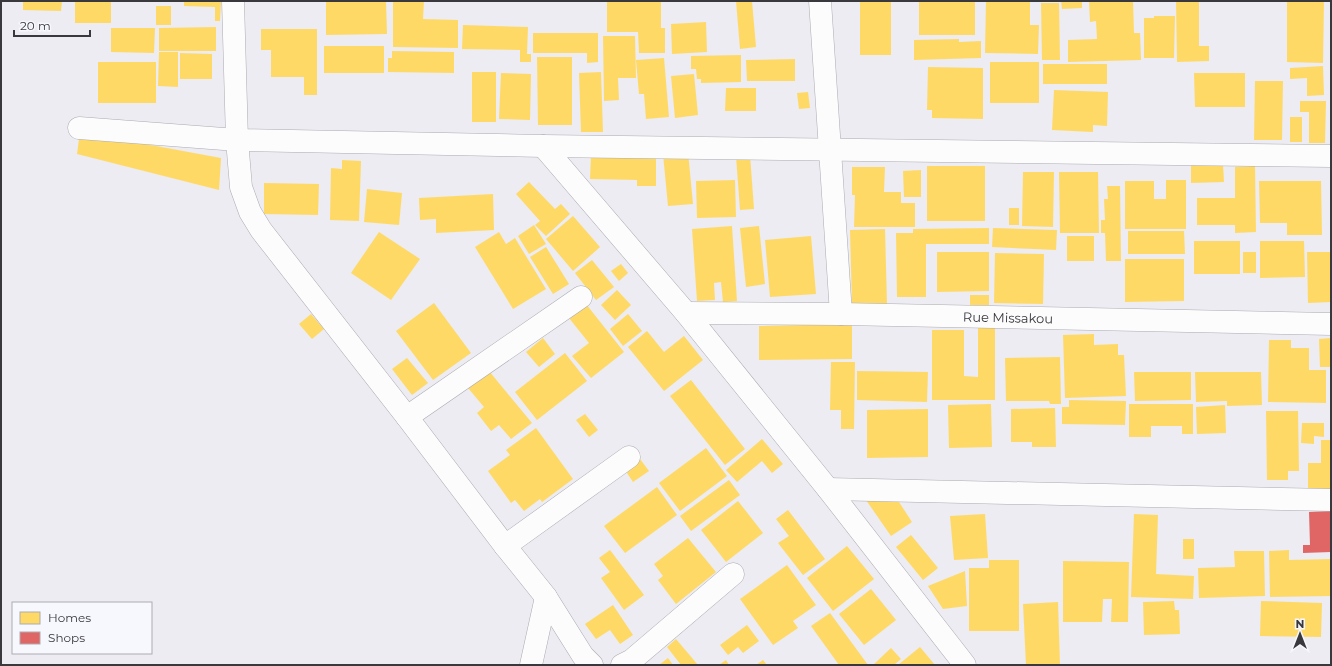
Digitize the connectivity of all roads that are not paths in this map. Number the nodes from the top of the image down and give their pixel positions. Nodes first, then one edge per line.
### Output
1 (233, 1) edge
2 (820, 1) edge
3 (79, 128) dead end
4 (237, 140) junction
5 (543, 146) junction
6 (829, 150) junction
7 (1331, 156) edge
8 (582, 297) dead end
9 (686, 313) junction
10 (841, 314) junction
11 (1331, 324) edge
12 (407, 417) junction
13 (629, 457) dead end
14 (828, 489) junction
15 (1331, 500) edge
16 (505, 546) junction
17 (733, 574) dead end
18 (546, 597) junction
19 (531, 665) edge
20 (592, 665) edge
21 (622, 665) edge
22 (965, 665) edge

1 - 4 street
2 - 6 street
3 - 4 street
4 - 5 street
4 - 12 street
5 - 6 street
5 - 9 street
6 - 7 street
6 - 10 street
8 - 12 street
9 - 10 street, Rue Missakou
9 - 14 street
10 - 11 street, Rue Missakou
12 - 16 street
13 - 16 street
14 - 15 street
14 - 22 street
16 - 18 street
17 - 21 street
18 - 19 street
18 - 20 street

